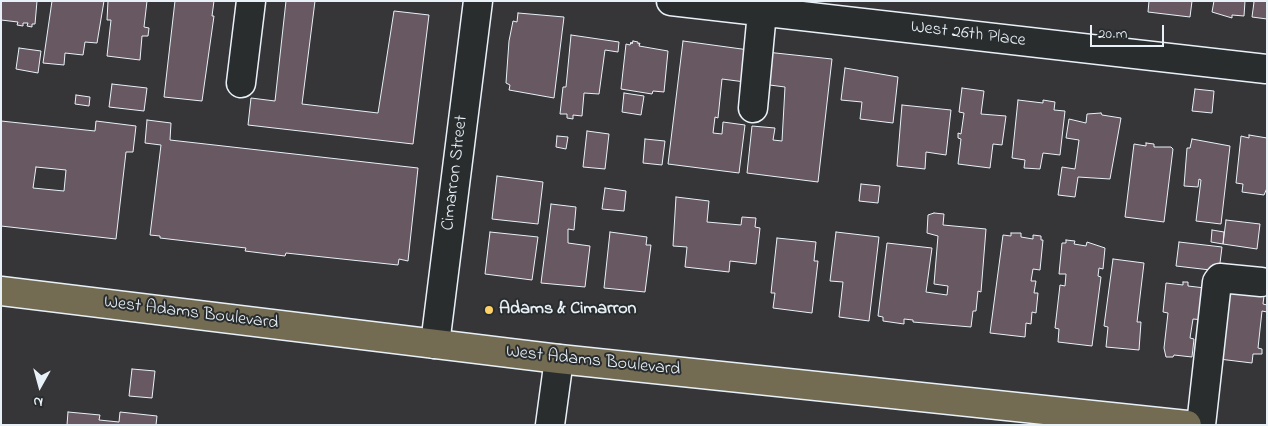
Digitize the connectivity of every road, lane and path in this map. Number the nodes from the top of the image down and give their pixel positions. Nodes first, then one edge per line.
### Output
1 (251, 1) edge
2 (478, 1) edge
3 (671, 1) edge
4 (762, 12) junction
5 (1266, 70) edge
6 (241, 83) dead end
7 (753, 108) dead end
8 (1261, 282) dead end
9 (1, 291) edge
10 (435, 344) junction
11 (558, 359) junction
12 (550, 425) edge
13 (1187, 425) edge
14 (1201, 425) edge

1 - 6 street
2 - 10 street, Cimarron Street
3 - 4 street, West 26th Place
4 - 5 street, West 26th Place
4 - 7 street
8 - 14 street
9 - 10 main road, West Adams Boulevard
10 - 11 main road, West Adams Boulevard
11 - 12 street
11 - 13 main road, West Adams Boulevard

